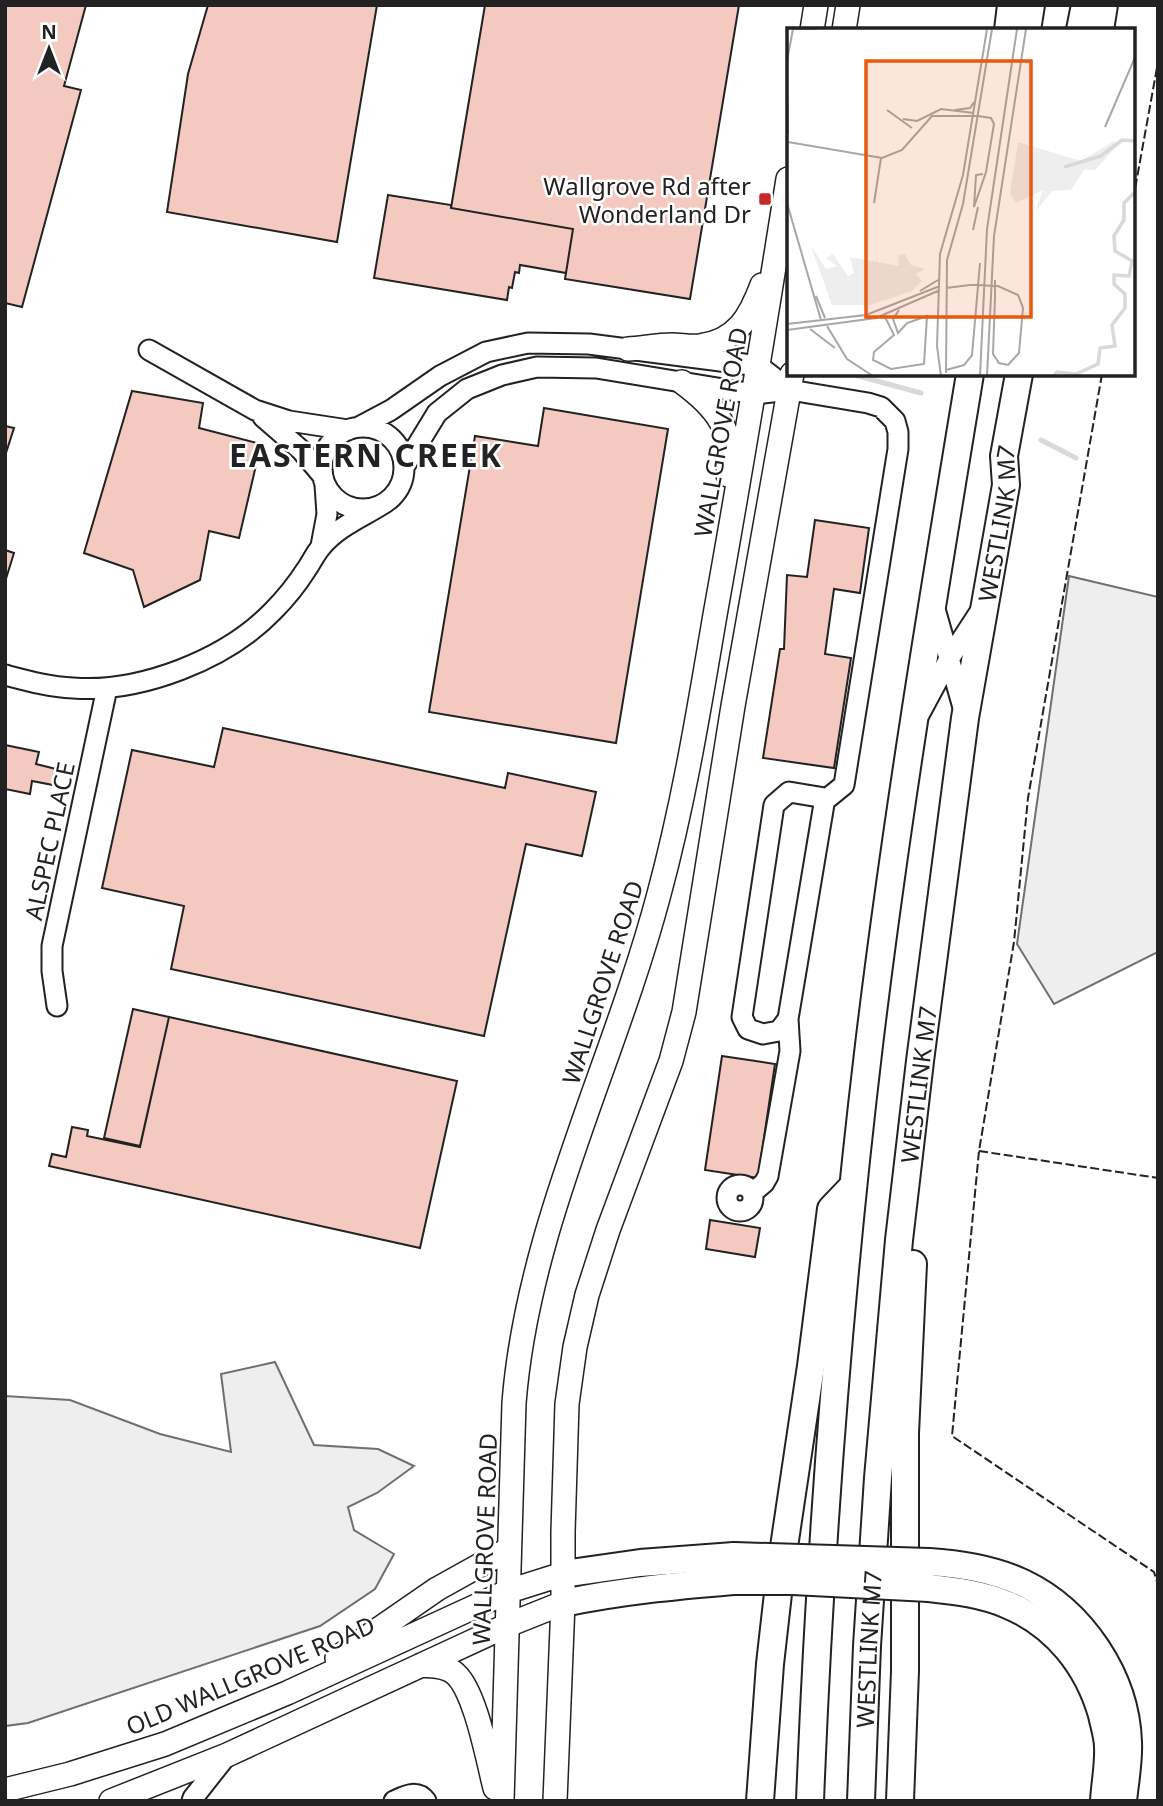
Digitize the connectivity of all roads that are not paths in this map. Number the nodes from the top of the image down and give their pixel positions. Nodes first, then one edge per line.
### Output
1 (816, 5) edge
2 (848, 5) edge
3 (1010, 5) edge
4 (1031, 5) edge
5 (1085, 5) edge
6 (1104, 5) edge
7 (812, 28) edge
8 (844, 28) edge
9 (1008, 28) edge
10 (1027, 28) edge
11 (1080, 28) edge
12 (1100, 28) edge
13 (787, 191) edge
14 (777, 250) junction
15 (628, 349) junction
16 (149, 350) dead end
17 (759, 366) junction
18 (970, 376) edge
19 (1019, 376) edge
20 (1036, 376) edge
21 (682, 382) junction
22 (791, 382) edge
23 (754, 394) junction
24 (256, 410) junction
25 (353, 429) junction
26 (404, 467) junction
27 (323, 479) junction
28 (1006, 485) junction
29 (386, 502) junction
30 (321, 546) junction
31 (718, 600) junction
32 (933, 601) junction
33 (984, 604) junction
34 (949, 659) junction
35 (5, 675) edge
36 (107, 688) junction
37 (965, 718) junction
38 (913, 726) junction
39 (825, 797) junction
40 (57, 1006) dead end
41 (788, 1019) junction
42 (752, 1193) dead end
43 (823, 1367) junction
44 (896, 1377) junction
45 (510, 1543) junction
46 (734, 1569) junction
47 (563, 1574) junction
48 (509, 1591) junction
49 (563, 1603) junction
50 (508, 1625) junction
51 (421, 1665) junction
52 (287, 1693) junction
53 (227, 1755) junction
54 (5, 1790) edge
55 (121, 1799) edge
56 (192, 1801) edge
57 (394, 1801) edge
58 (425, 1801) edge
59 (500, 1801) edge
60 (555, 1801) edge
61 (761, 1801) edge
62 (810, 1801) edge
63 (861, 1801) edge
64 (900, 1801) edge
65 (1104, 1801) edge
66 (1124, 1801) edge

1 - 7 main road
2 - 8 main road
3 - 9 highway
4 - 10 highway
5 - 11 highway
6 - 12 highway
13 - 14 main road, WALLGROVE ROAD
14 - 15 main road
14 - 17 main road, WALLGROVE ROAD
15 - 17 street
15 - 25 street
16 - 24 street
17 - 22 street
17 - 23 main road, WALLGROVE ROAD
18 - 32 highway, WESTLINK M7
19 - 28 highway, WESTLINK M7
20 - 28 highway
21 - 23 street
21 - 26 street
21 - 31 main road
22 - 23 street
22 - 39 street
22 - 47 main road
23 - 31 main road, WALLGROVE ROAD
24 - 25 street
24 - 27 street
25 - 26 street
25 - 27 street
26 - 29 street
27 - 29 street
27 - 30 street
28 - 33 highway, WESTLINK M7
29 - 30 street
30 - 36 street
31 - 45 main road, WALLGROVE ROAD
32 - 34 street
32 - 38 highway, WESTLINK M7
33 - 34 street
33 - 37 highway, WESTLINK M7
34 - 37 street
34 - 38 street
35 - 36 street
36 - 40 street, ALSPEC PLACE
37 - 44 highway, WESTLINK M7
38 - 43 highway, WESTLINK M7
39 - 41 street
39 - 41 street
41 - 42 street
43 - 61 highway
43 - 62 highway, WESTLINK M7
44 - 63 highway, WESTLINK M7
44 - 64 highway
45 - 48 main road, WALLGROVE ROAD
45 - 52 main road
46 - 47 highway
46 - 49 highway
46 - 65 highway, bridge
46 - 66 highway, bridge
47 - 48 main road, OLD WALLGROVE ROAD
47 - 49 main road
48 - 50 main road, WALLGROVE ROAD
48 - 52 main road, OLD WALLGROVE ROAD
49 - 50 main road
49 - 60 main road
50 - 51 main road
50 - 59 main road, WALLGROVE ROAD
51 - 53 main road
51 - 59 main road
52 - 54 main road, OLD WALLGROVE ROAD
53 - 55 main road
53 - 56 street
57 - 58 street

